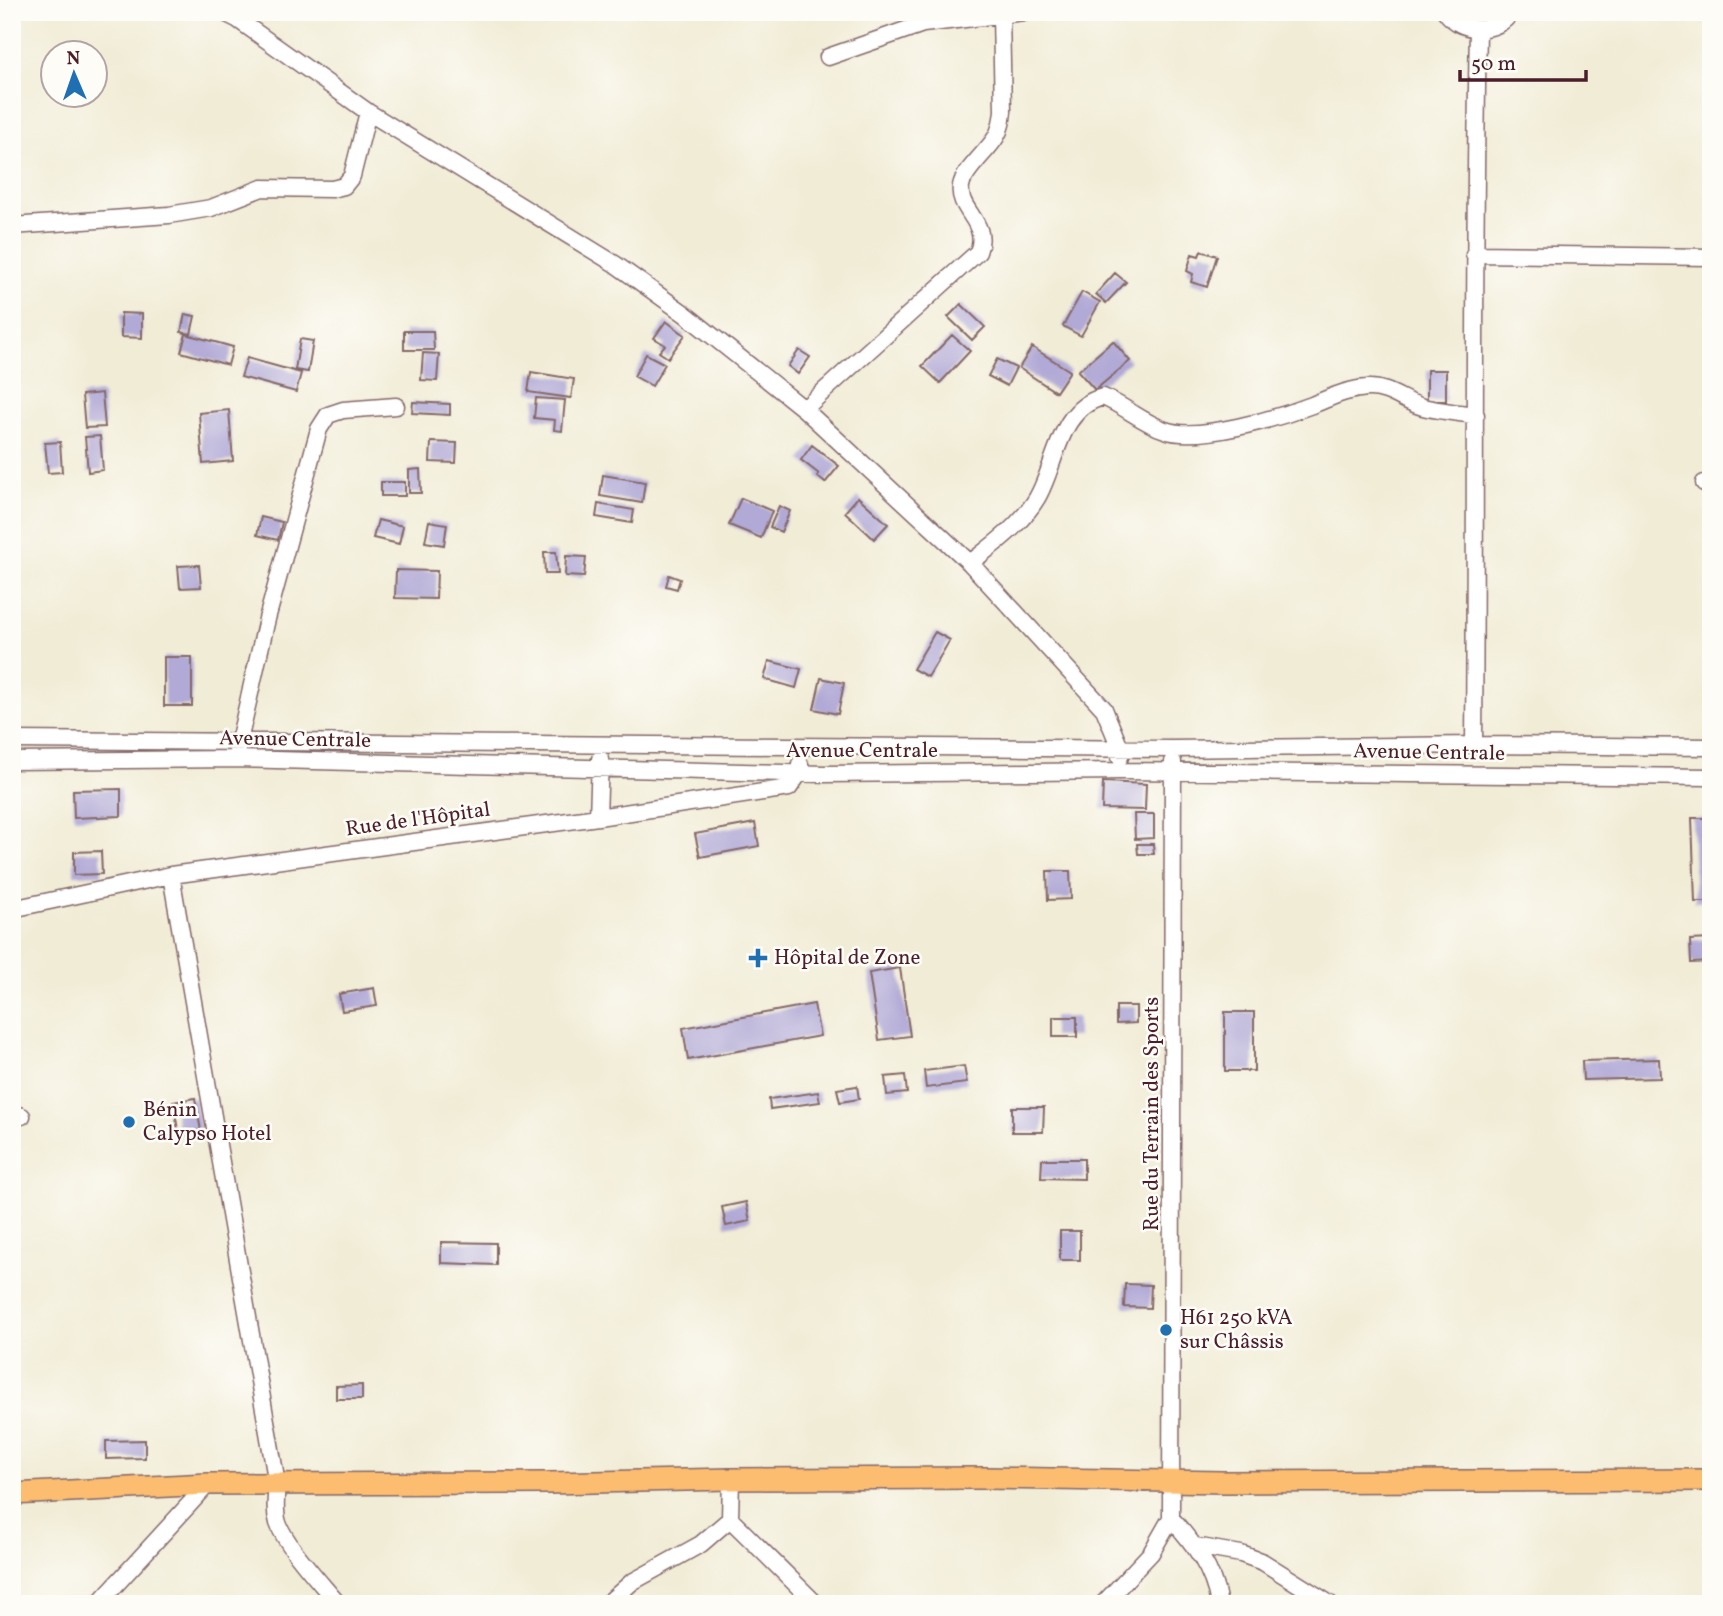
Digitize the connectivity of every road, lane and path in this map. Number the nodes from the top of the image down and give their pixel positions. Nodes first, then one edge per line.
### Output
1 (1024, 12) edge
2 (1446, 12) edge
3 (232, 14) edge
4 (1512, 14) edge
5 (1001, 15) junction
6 (1478, 30) junction
7 (828, 57) dead end
8 (368, 112) junction
9 (12, 226) edge
10 (1474, 254) junction
11 (1711, 257) edge
12 (396, 406) dead end
13 (804, 409) junction
14 (1476, 415) junction
15 (970, 563) junction
16 (12, 740) edge
17 (238, 742) junction
18 (1474, 745) junction
19 (598, 746) junction
20 (1711, 747) edge
21 (800, 748) junction
22 (1120, 748) junction
23 (1174, 749) junction
24 (236, 759) junction
25 (12, 761) edge
26 (601, 769) junction
27 (1121, 771) junction
28 (800, 772) junction
29 (1173, 772) junction
30 (1711, 777) edge
31 (598, 817) junction
32 (172, 875) junction
33 (12, 909) edge
34 (731, 1479) junction
35 (1172, 1480) junction
36 (1711, 1480) edge
37 (208, 1483) junction
38 (277, 1484) junction
39 (12, 1494) edge
40 (1171, 1518) junction
41 (730, 1519) junction
42 (1195, 1546) junction
43 (98, 1604) edge
44 (338, 1604) edge
45 (607, 1604) edge
46 (816, 1604) edge
47 (1103, 1604) edge
48 (1219, 1604) edge
49 (1330, 1604) edge

1 - 5 street
2 - 6 street
3 - 8 street
4 - 6 street
5 - 7 street
5 - 13 street
6 - 10 street
8 - 9 street
8 - 13 street
10 - 11 street
10 - 14 street
12 - 17 street
13 - 15 street
14 - 15 street
14 - 18 street
15 - 22 street
16 - 17 street, Avenue Centrale
17 - 19 street, Avenue Centrale
17 - 24 street
18 - 20 street, Avenue Centrale
18 - 23 street, Avenue Centrale
19 - 21 street, Avenue Centrale
19 - 26 street
21 - 22 street, Avenue Centrale
21 - 28 street
22 - 23 street, Avenue Centrale
22 - 27 street
23 - 29 street, Rue du Terrain des Sports
24 - 25 street, Avenue Centrale
24 - 26 street, Avenue Centrale
26 - 28 street, Avenue Centrale
26 - 31 street
27 - 28 street, Avenue Centrale
27 - 29 street, Avenue Centrale
28 - 31 street, Rue de l'Hôpital
29 - 30 street, Avenue Centrale
29 - 35 street, Rue du Terrain des Sports
31 - 32 street, Rue de l'Hôpital
32 - 33 street, Rue de l'Hôpital
32 - 38 street
34 - 35 main road
34 - 38 main road
34 - 41 street
35 - 36 main road
35 - 40 street, Rue du Terrain des Sports
37 - 38 main road
37 - 39 main road
37 - 43 street
38 - 44 street
40 - 42 street
40 - 47 street
41 - 45 street
41 - 46 street
42 - 48 street
42 - 49 street

